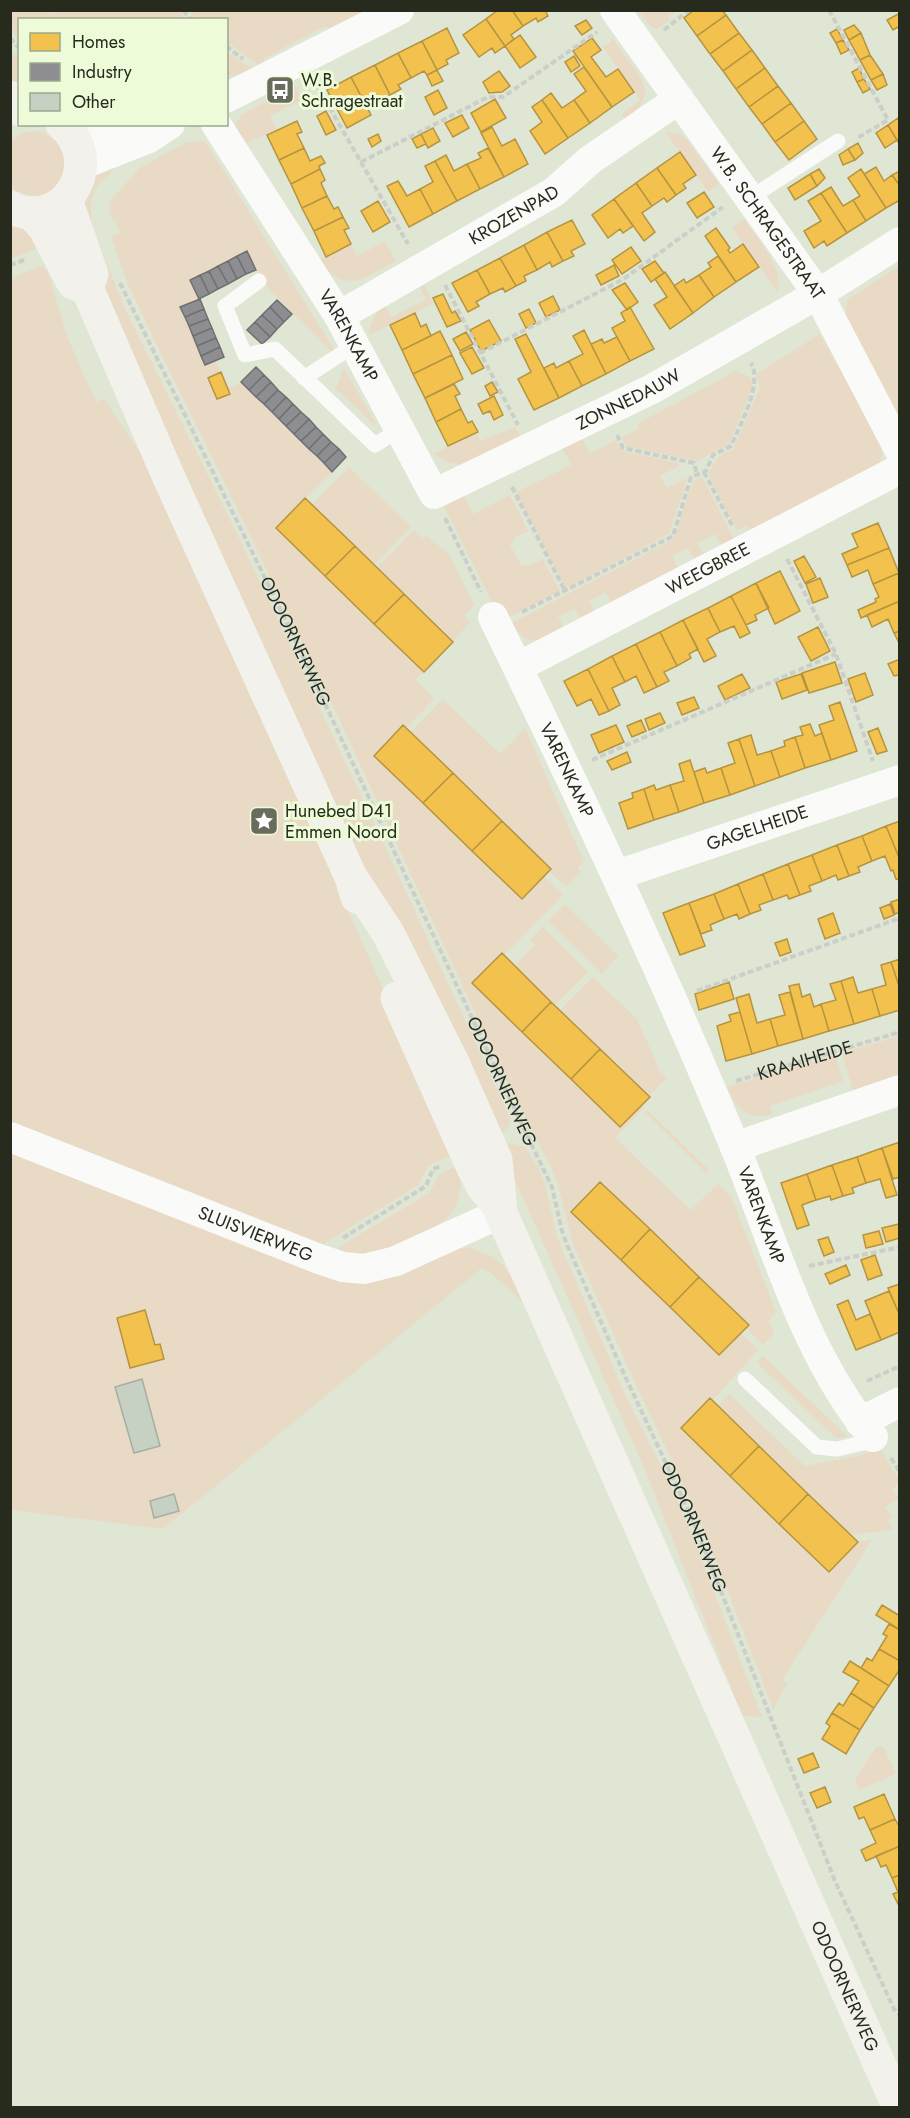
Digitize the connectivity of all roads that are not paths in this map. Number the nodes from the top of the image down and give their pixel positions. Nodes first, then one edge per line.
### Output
1 (399, 10) edge
2 (617, 13) edge
3 (228, 97) edge
4 (679, 99) junction
5 (122, 126) edge
6 (167, 126) edge
7 (217, 126) edge
8 (838, 141) road end
9 (72, 142) edge
10 (747, 194) junction
11 (66, 200) junction
12 (21, 210) edge
13 (900, 242) edge
14 (259, 281) dead end
15 (87, 288) junction
16 (818, 294) junction
17 (339, 316) junction
18 (355, 345) junction
19 (304, 378) junction
20 (400, 429) junction
21 (900, 450) edge
22 (900, 469) edge
23 (434, 494) joint
24 (495, 621) road end
25 (518, 667) junction
26 (890, 783) edge
27 (617, 875) junction
28 (900, 1090) edge
29 (10, 1137) edge
30 (735, 1147) junction
31 (500, 1209) junction
32 (745, 1379) dead end
33 (900, 1402) edge
34 (867, 1429) junction
35 (899, 2108) edge

1 - 3 street
2 - 4 street, W.B. SCHRAGESTRAAT
4 - 10 street, W.B. SCHRAGESTRAAT
4 - 17 street, KROZENPAD
5 - 9 street
6 - 9 street
7 - 17 street, VARENKAMP
8 - 10 lane
9 - 11 main road
10 - 16 street, W.B. SCHRAGESTRAAT
11 - 12 main road
11 - 15 main road, ODOORNERWEG
12 - 15 main road, ODOORNERWEG
13 - 16 street, ZONNEDAUW
14 - 19 lane
15 - 31 main road, ODOORNERWEG
16 - 21 street, W.B. SCHRAGESTRAAT
16 - 23 street, ZONNEDAUW
17 - 18 street, VARENKAMP
18 - 19 lane
18 - 20 street, VARENKAMP
19 - 20 lane
20 - 23 street, VARENKAMP
22 - 25 street, WEEGBREE
24 - 25 street, VARENKAMP
25 - 27 street, VARENKAMP
26 - 27 street, GAGELHEIDE
27 - 30 street, VARENKAMP
28 - 30 street
29 - 31 street, SLUISVIERWEG
30 - 34 street, VARENKAMP
31 - 35 main road, ODOORNERWEG
32 - 34 lane
33 - 34 street

